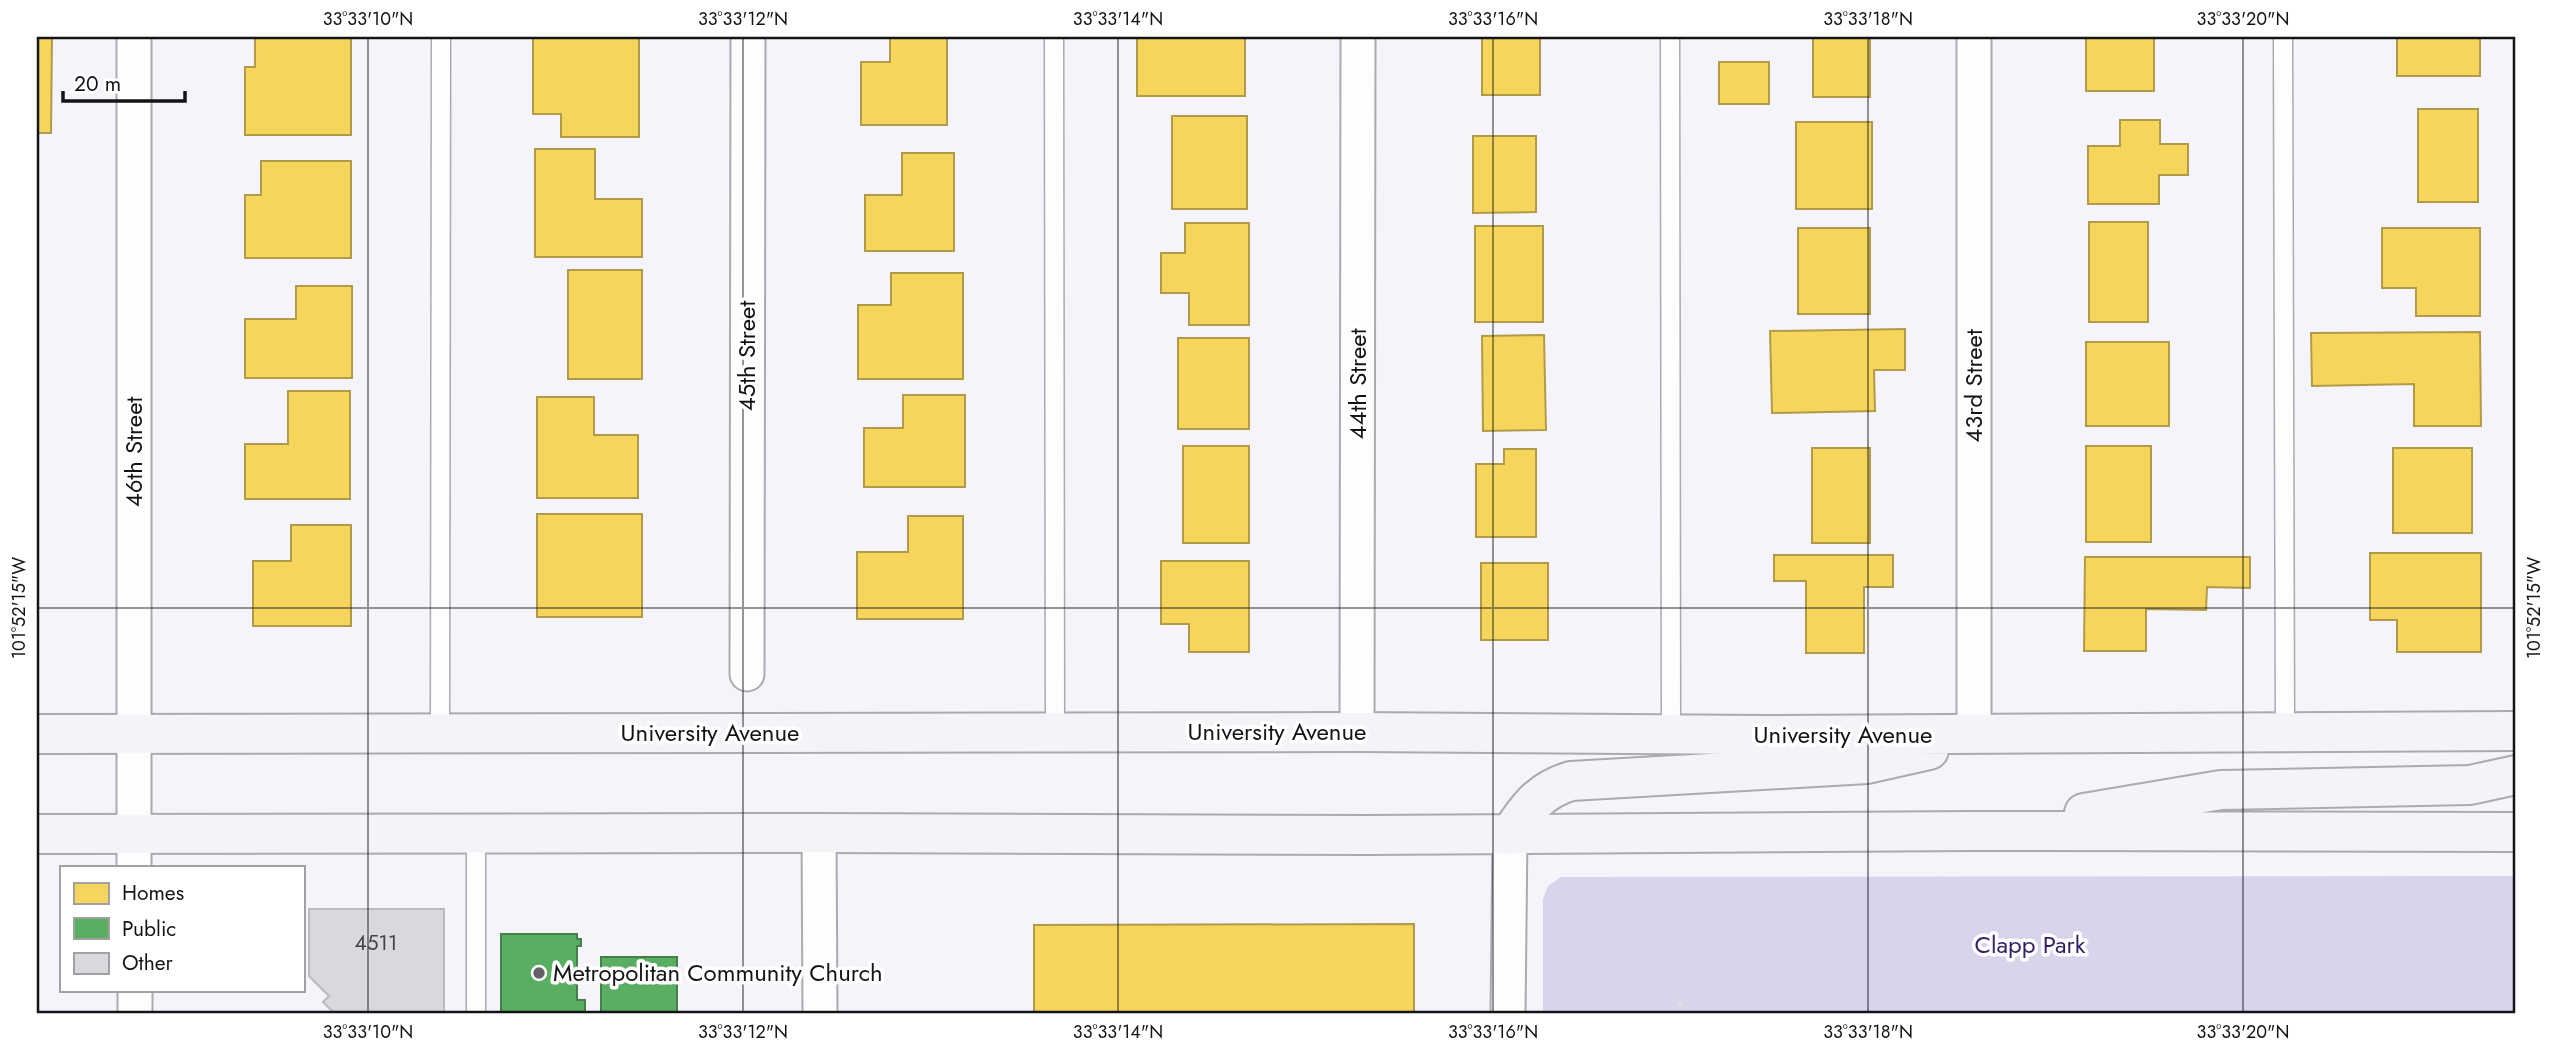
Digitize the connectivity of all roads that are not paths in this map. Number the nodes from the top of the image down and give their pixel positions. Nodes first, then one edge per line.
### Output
1 (134, 37) edge
2 (441, 37) edge
3 (748, 37) edge
4 (1054, 37) edge
5 (1358, 37) edge
6 (1670, 37) edge
7 (1974, 37) edge
8 (2283, 37) edge
9 (747, 674) dead end
10 (2516, 731) edge
11 (1357, 732) junction
12 (2285, 732) junction
13 (1055, 733) junction
14 (37, 734) edge
15 (134, 734) junction
16 (440, 734) junction
17 (1974, 734) junction
18 (1671, 735) junction
19 (2516, 775) edge
20 (1975, 831) junction
21 (2516, 832) edge
22 (476, 833) junction
23 (819, 833) junction
24 (37, 834) edge
25 (1510, 835) junction
26 (134, 851) edge
27 (135, 992) edge
28 (135, 1014) edge
29 (476, 1014) edge
30 (820, 1014) edge
31 (1508, 1014) edge

1 - 15 street, 46th Street
2 - 16 lane
3 - 9 street, 45th Street
4 - 13 lane
5 - 11 street, 44th Street
6 - 18 lane
7 - 17 street, 43rd Street
8 - 12 lane
10 - 12 main road, University Avenue
11 - 13 main road, University Avenue
11 - 18 main road, University Avenue
12 - 17 main road, University Avenue
13 - 16 main road, University Avenue
14 - 15 main road, University Avenue
15 - 16 main road, University Avenue
15 - 26 street, 46th Street
17 - 18 main road, University Avenue
17 - 25 main road
19 - 20 main road
20 - 21 main road
20 - 25 main road
22 - 23 main road
22 - 26 main road
22 - 29 lane
23 - 25 main road
23 - 30 street
24 - 26 main road
25 - 31 street
27 - 28 street

